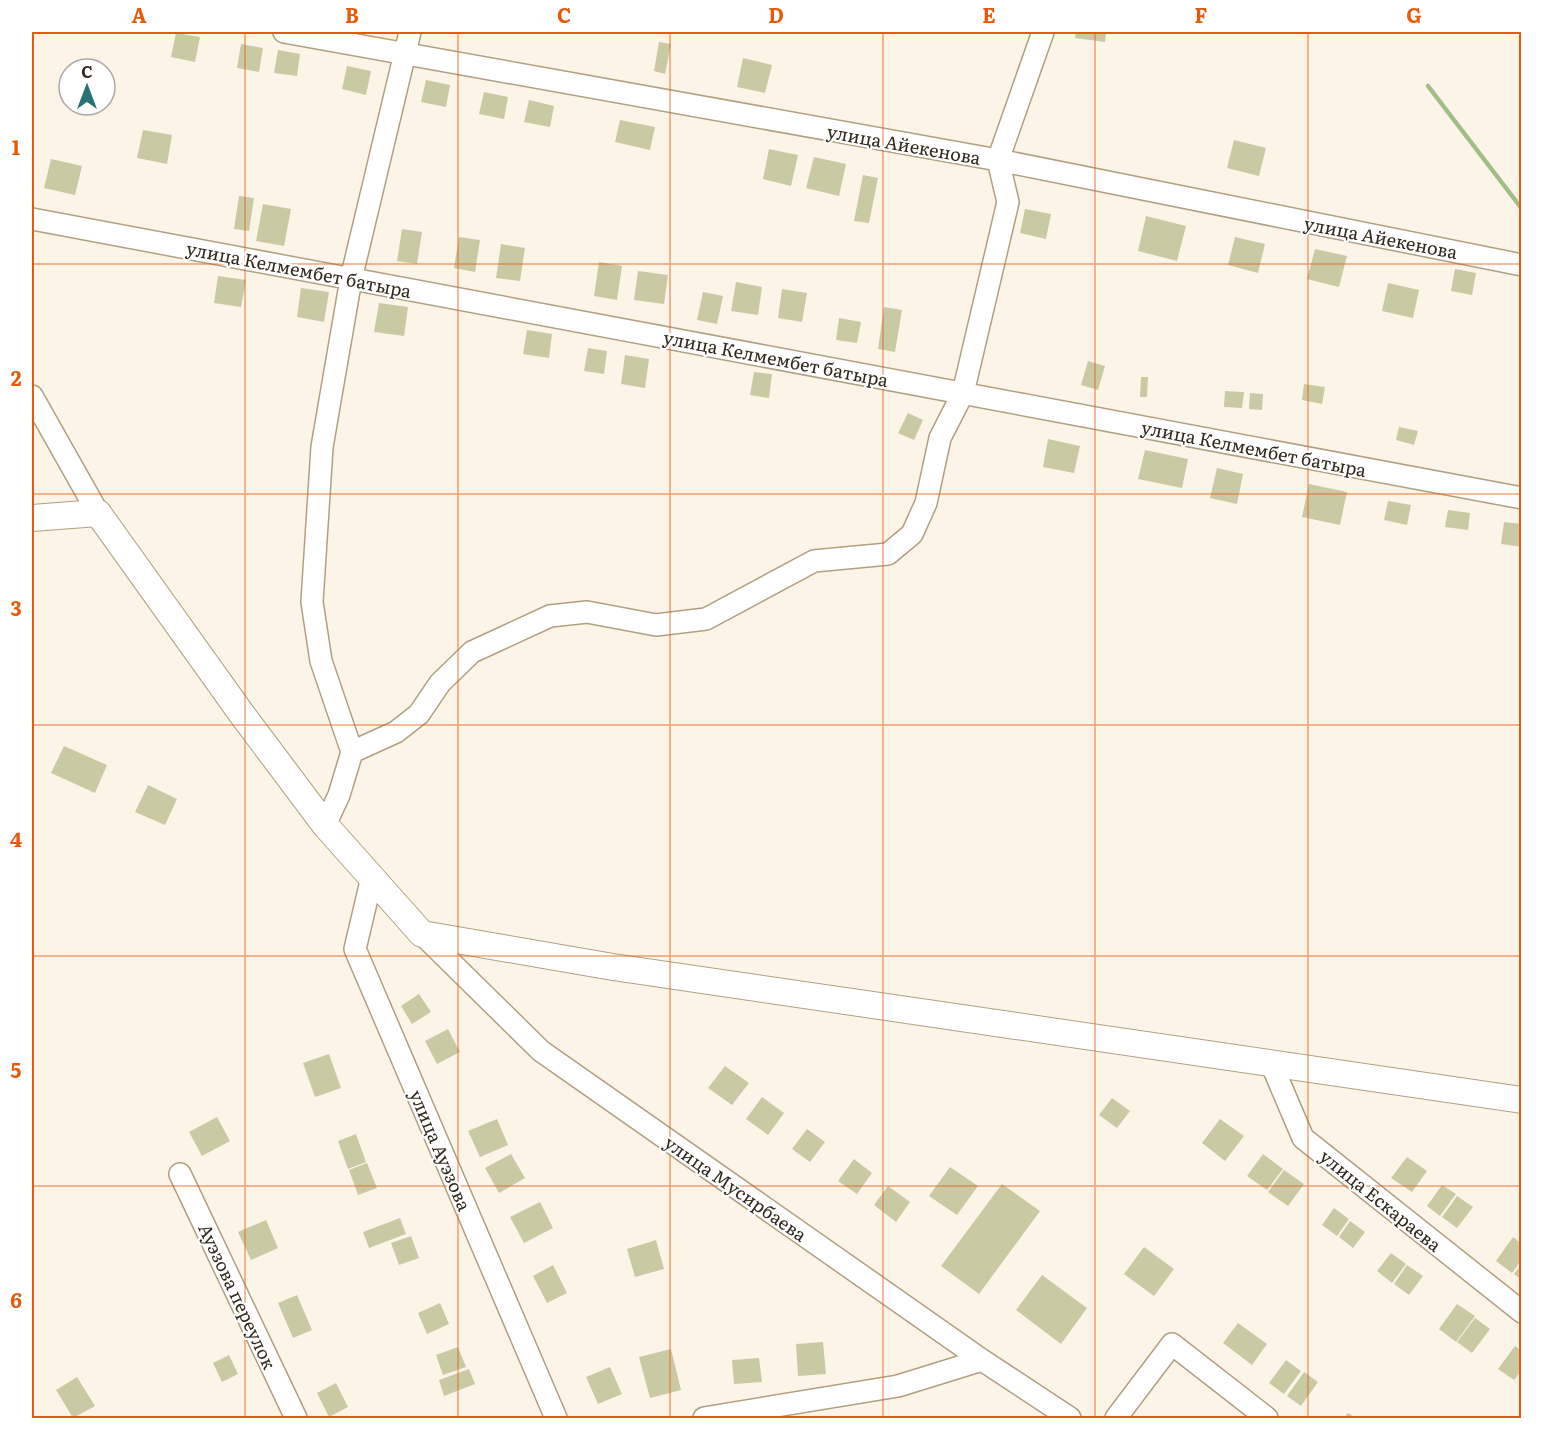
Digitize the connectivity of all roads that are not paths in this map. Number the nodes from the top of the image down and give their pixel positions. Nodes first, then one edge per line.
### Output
1 (284, 32) edge
2 (410, 32) edge
3 (1043, 32) edge
4 (406, 55) junction
5 (998, 160) junction
6 (32, 219) edge
7 (1521, 265) edge
8 (351, 279) junction
9 (963, 393) junction
10 (32, 396) edge
11 (1521, 498) edge
12 (98, 513) junction
13 (32, 518) edge
14 (352, 752) junction
15 (325, 825) junction
16 (372, 877) junction
17 (422, 934) junction
18 (1271, 1064) junction
19 (1521, 1100) edge
20 (180, 1174) dead end
21 (1521, 1312) edge
22 (982, 1360) junction
23 (296, 1419) edge
24 (556, 1419) edge
25 (704, 1419) edge
26 (1070, 1419) edge
27 (1116, 1419) edge
28 (1267, 1419) edge

1 - 4 street, улица Айекенова
2 - 4 street
3 - 5 street
4 - 5 street, улица Айекенова
4 - 8 street
5 - 7 street, улица Айекенова
5 - 9 street
6 - 8 street, улица Келмембет батыра
8 - 9 street, улица Келмембет батыра
8 - 14 street
9 - 11 street, улица Келмембет батыра
9 - 14 street
10 - 12 street
12 - 13 main road
12 - 15 main road
14 - 15 street
15 - 16 main road
16 - 17 main road
16 - 24 street, улица Ауэзова
17 - 18 main road
17 - 22 street, улица Мусирбаева
18 - 19 main road
18 - 21 street, улица Ескараева
20 - 23 street, Ауэзова переулок
22 - 25 street
22 - 26 street, улица Мусирбаева
27 - 28 street

